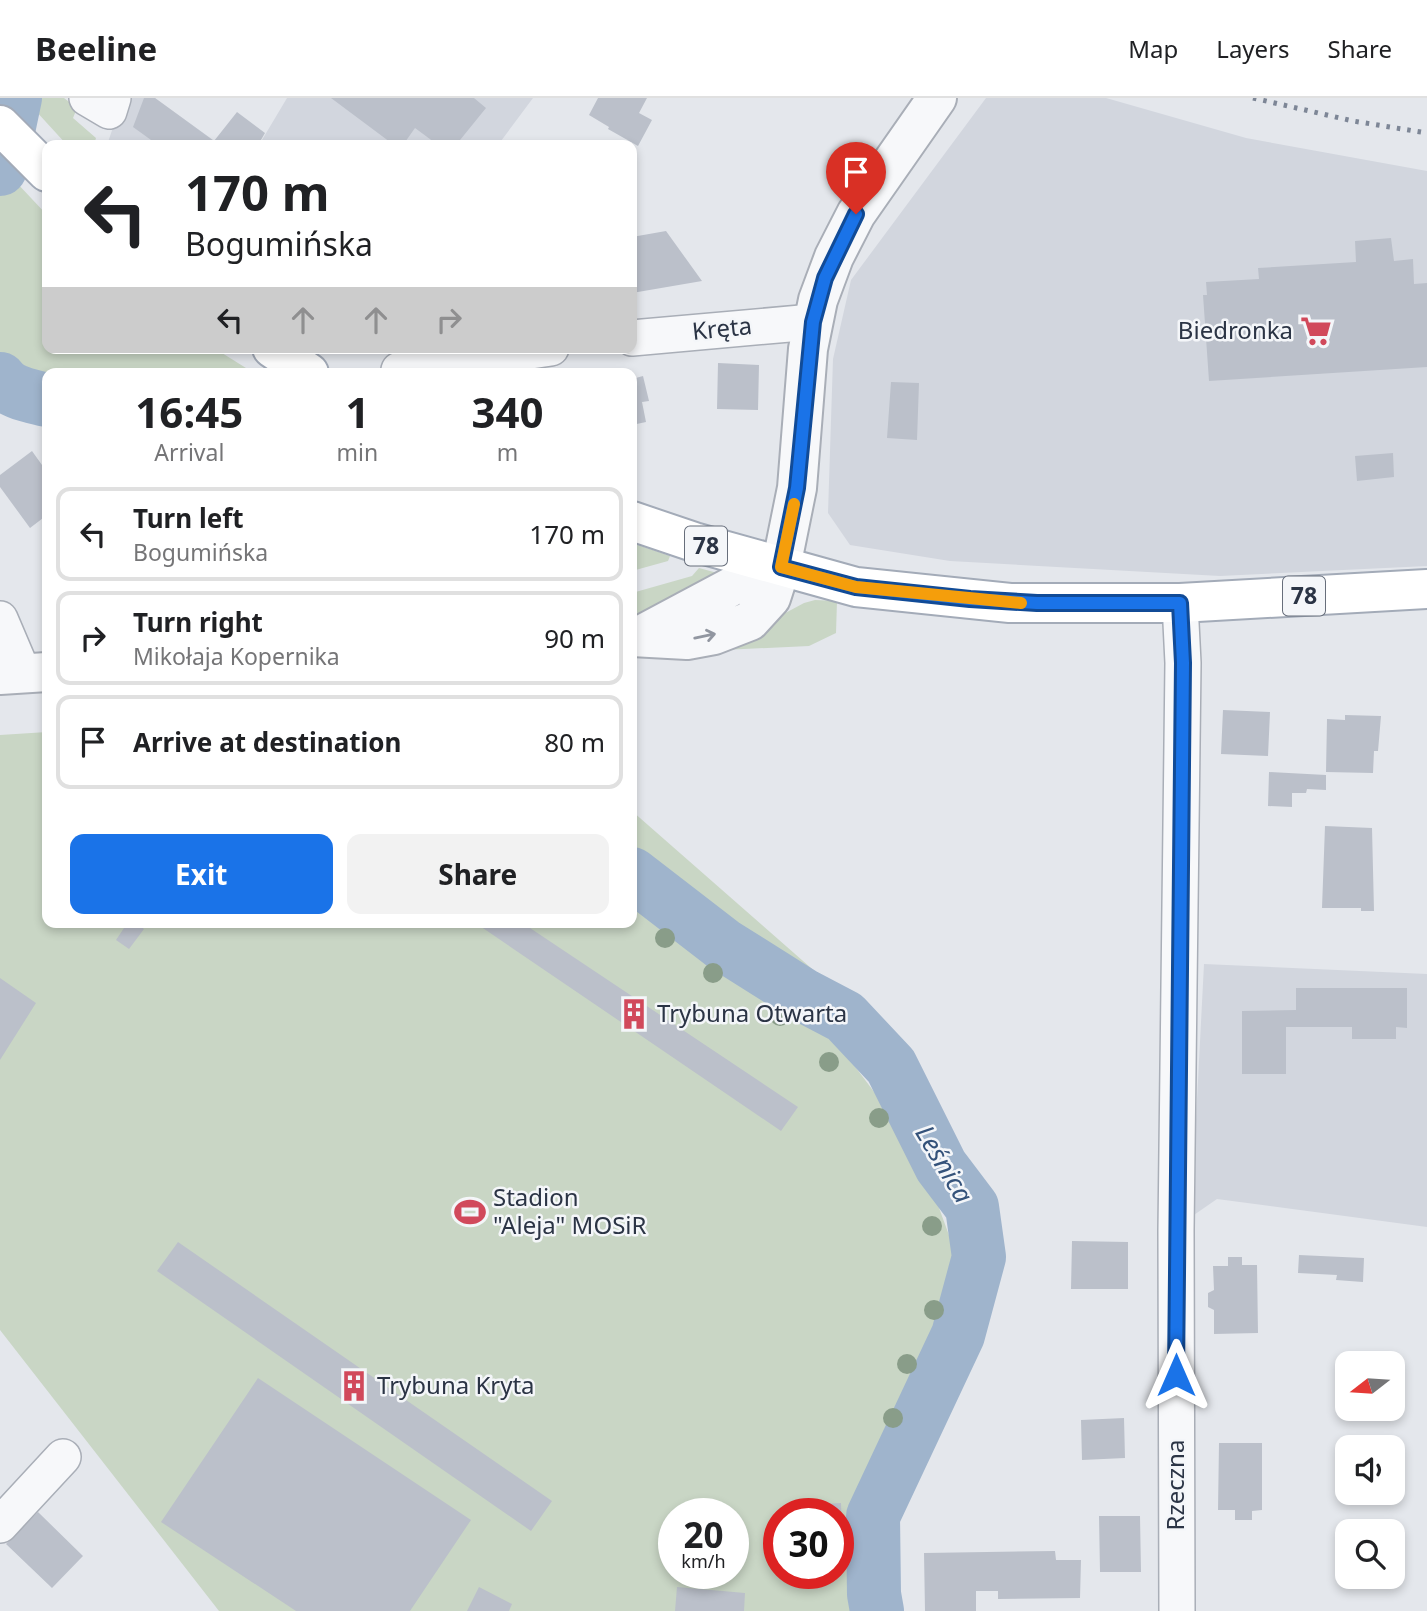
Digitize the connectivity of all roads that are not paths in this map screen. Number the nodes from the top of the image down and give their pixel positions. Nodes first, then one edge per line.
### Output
1 (937, 98) edge
2 (0, 125) edge
3 (42, 167) edge
4 (813, 322) junction
5 (637, 338) edge
6 (281, 354) edge
7 (510, 354) edge
8 (302, 368) edge
9 (413, 368) edge
10 (637, 523) edge
11 (781, 567) junction
12 (1427, 589) edge
13 (1180, 603) junction
14 (0, 620) edge
15 (637, 635) edge
16 (24, 673) edge
17 (63, 1457) dead end
18 (0, 1525) edge
19 (1177, 1611) edge

1 - 4 street
2 - 3 main road
4 - 5 street, Kręta
4 - 11 street
6 - 8 main road
7 - 9 street
10 - 11 main road, 78
11 - 13 main road, 78
11 - 15 street
12 - 13 main road, 78
13 - 19 street, Rzeczna
14 - 16 street
17 - 18 street

